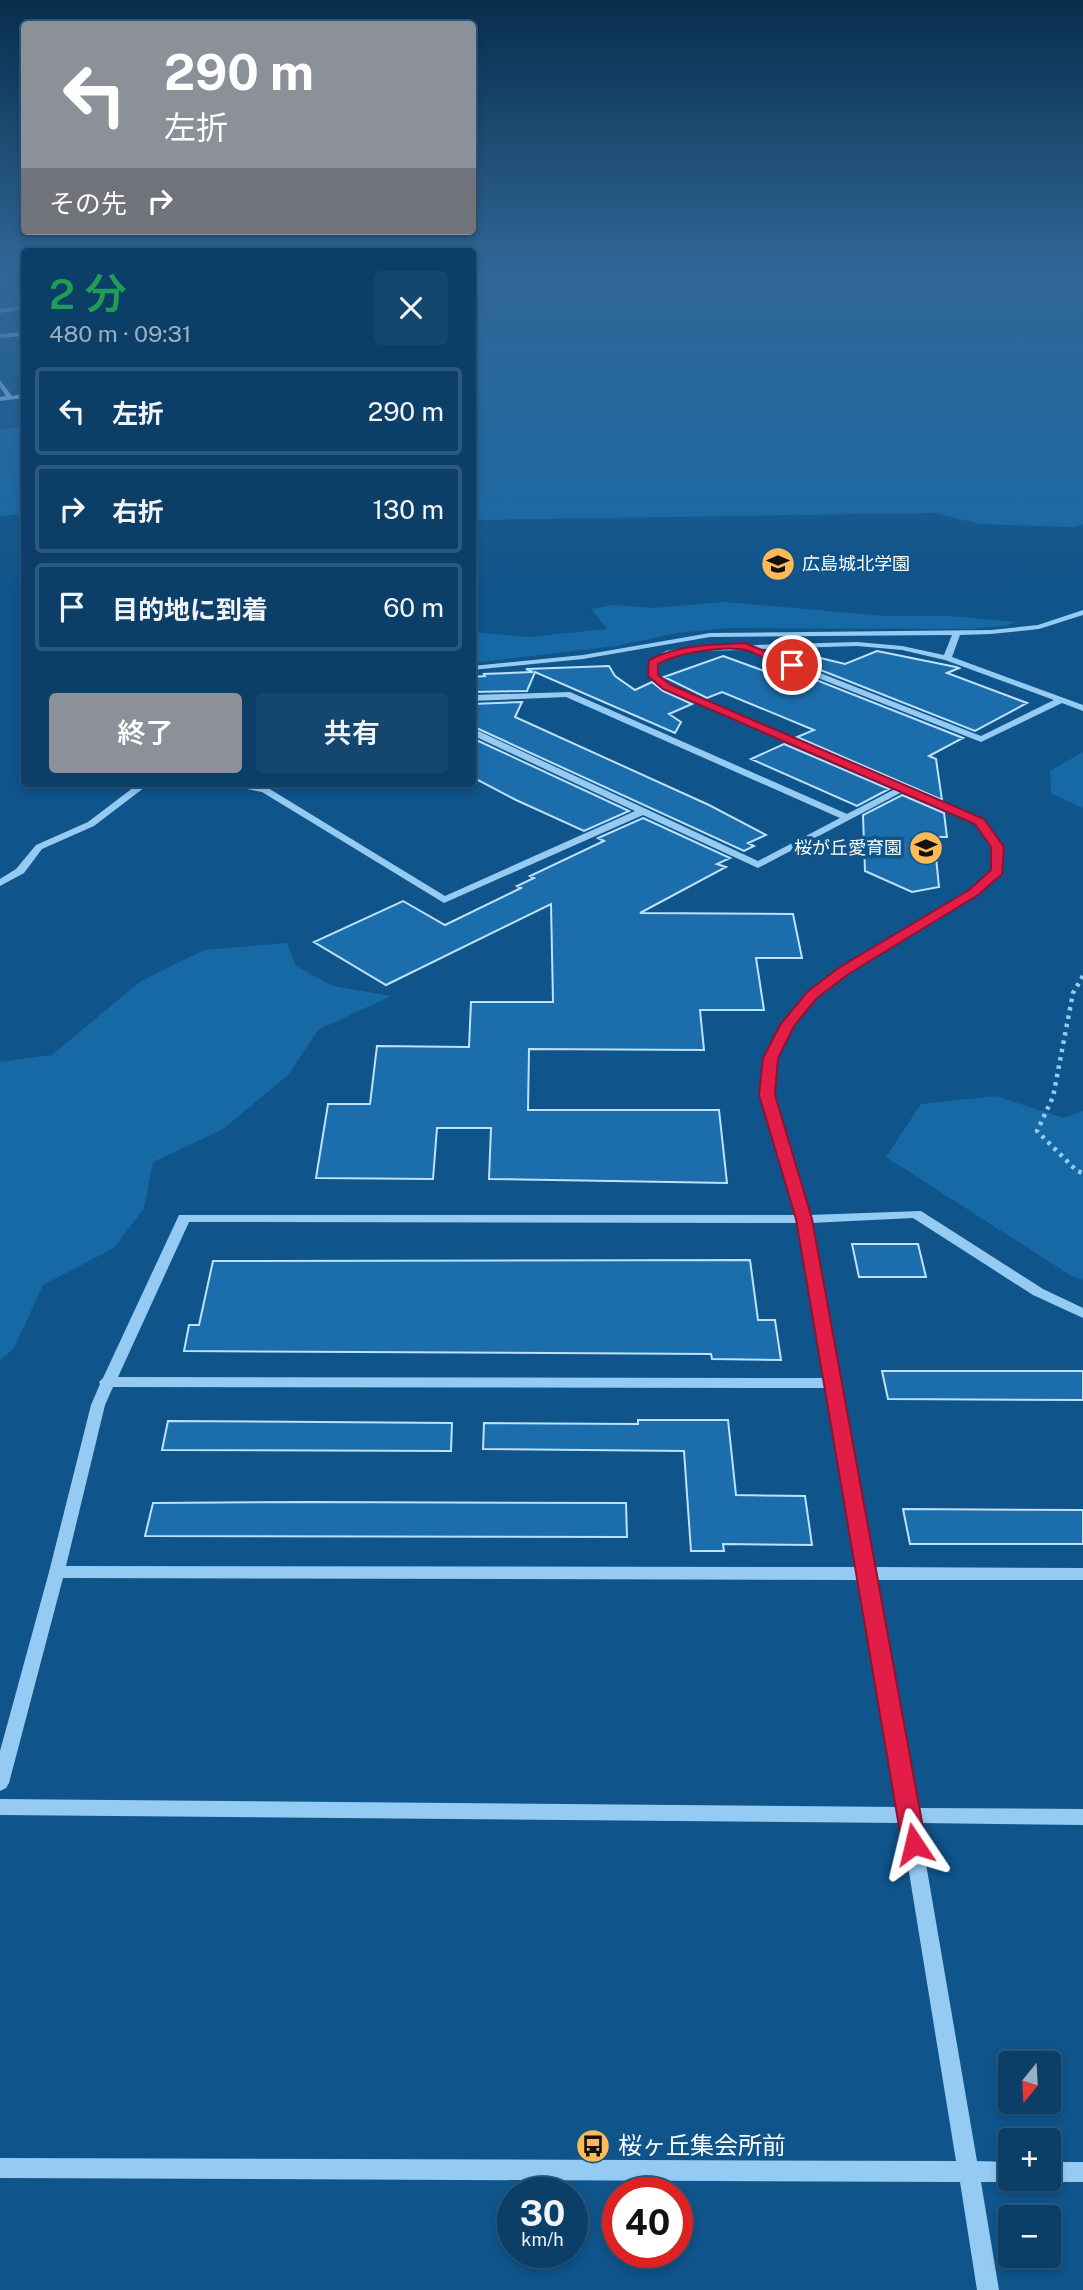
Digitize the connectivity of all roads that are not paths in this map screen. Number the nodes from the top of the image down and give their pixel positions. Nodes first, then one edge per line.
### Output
1 (0, 382) edge
2 (21, 396) edge
3 (10, 398) junction
4 (0, 399) edge
5 (1083, 612) edge
6 (957, 633) junction
7 (745, 646) junction
8 (947, 658) junction
9 (476, 668) edge
10 (476, 698) edge
11 (1061, 700) junction
12 (1083, 708) edge
13 (476, 733) edge
14 (140, 787) edge
15 (250, 787) edge
16 (903, 788) junction
17 (643, 811) junction
18 (848, 818) junction
19 (0, 883) edge
20 (804, 1219) junction
21 (1083, 1313) edge
22 (106, 1382) junction
23 (832, 1383) junction
24 (57, 1572) junction
25 (866, 1572) junction
26 (1083, 1574) edge
27 (0, 1783) edge
28 (0, 1807) edge
29 (909, 1816) junction
30 (1083, 1817) edge
31 (0, 2168) edge
32 (968, 2172) junction
33 (998, 2172) edge
34 (1061, 2172) edge
35 (1083, 2172) edge
36 (988, 2290) edge

1 - 3 street
2 - 3 street
3 - 4 street
5 - 6 street
6 - 8 street
6 - 9 street
7 - 8 street
7 - 11 street
7 - 16 street
8 - 11 street
10 - 18 street
11 - 12 street
13 - 17 street
14 - 19 street
15 - 17 street
16 - 18 street
16 - 20 street
17 - 18 street
20 - 21 street
20 - 22 street
20 - 23 street
22 - 23 street
22 - 24 street
23 - 25 street
24 - 25 street
24 - 27 street
25 - 26 street
25 - 29 street
28 - 29 street
29 - 30 street
29 - 32 street
31 - 32 street
32 - 33 street
32 - 36 street
34 - 35 street

